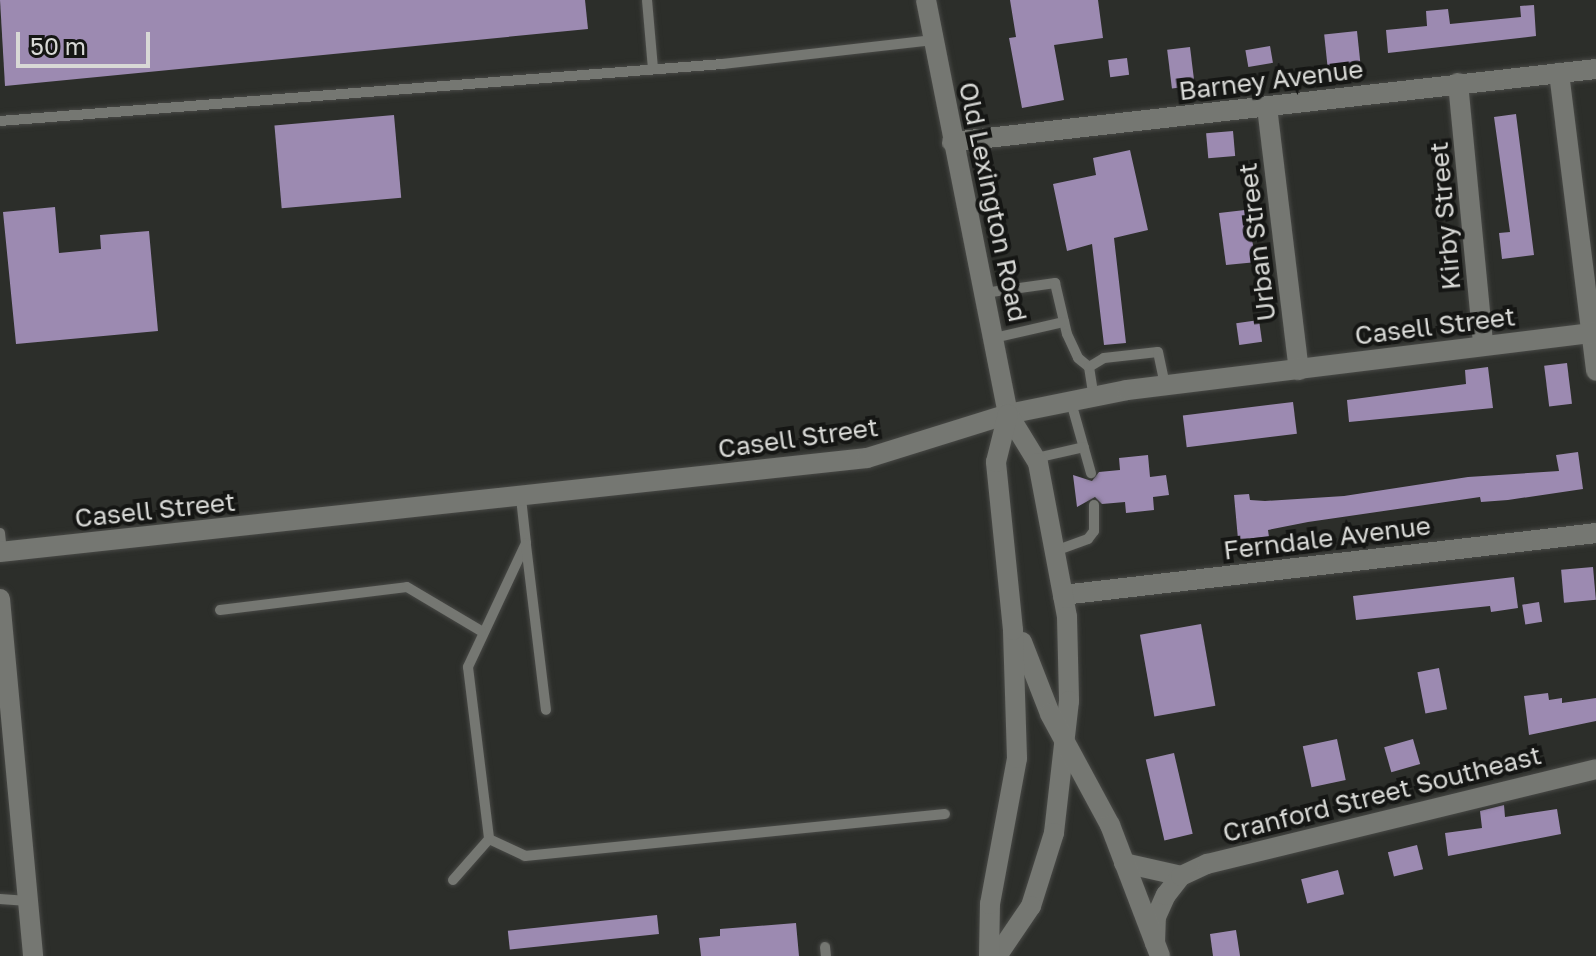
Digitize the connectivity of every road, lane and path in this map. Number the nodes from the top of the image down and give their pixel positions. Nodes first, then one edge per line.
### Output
1 (647, 0) edge
2 (926, 0) edge
3 (933, 40) junction
4 (653, 69) junction
5 (1596, 69) edge
6 (1559, 73) junction
7 (1458, 83) junction
8 (1267, 107) junction
9 (0, 121) edge
10 (952, 142) junction
11 (984, 293) junction
12 (1064, 322) junction
13 (1594, 332) edge
14 (994, 338) junction
15 (1483, 345) junction
16 (1089, 367) junction
17 (1299, 370) junction
18 (1596, 371) edge
19 (1165, 385) junction
20 (1094, 397) junction
21 (1071, 402) junction
22 (1008, 414) junction
23 (1084, 447) junction
24 (1036, 458) junction
25 (1091, 473) dead end
26 (521, 498) junction
27 (1094, 505) dead end
28 (1596, 533) edge
29 (526, 543) junction
30 (1, 546) edge
31 (1055, 551) junction
32 (1063, 595) junction
33 (0, 599) edge
34 (1010, 599) junction
35 (220, 610) dead end
36 (481, 631) junction
37 (4, 691) edge
38 (546, 710) dead end
39 (1066, 736) junction
40 (1596, 769) edge
41 (945, 814) dead end
42 (489, 839) junction
43 (1124, 863) junction
44 (1181, 876) junction
45 (453, 880) dead end
46 (0, 899) edge
47 (28, 901) junction
48 (1158, 949) edge
49 (33, 956) edge
50 (989, 956) edge
51 (997, 956) edge

1 - 4 lane
2 - 3 street, Old Lexington Road
3 - 4 lane
3 - 10 street, Old Lexington Road
4 - 9 lane
5 - 6 street, Barney Avenue
6 - 7 street, Barney Avenue
6 - 13 street
7 - 8 street, Barney Avenue
7 - 15 street, Kirby Street
8 - 10 street, Barney Avenue
8 - 17 street, Urban Street
10 - 11 street, Old Lexington Road
11 - 12 lane
11 - 14 street, Old Lexington Road
12 - 14 lane
12 - 16 lane
13 - 15 street, Casell Street
13 - 18 street
14 - 22 street, Old Lexington Road
15 - 17 street, Casell Street
16 - 19 lane
16 - 20 lane
17 - 19 street, Casell Street
19 - 20 street, Casell Street
20 - 21 street, Casell Street
21 - 22 street, Casell Street
21 - 23 lane
22 - 24 street, Old Lexington Road
22 - 26 street, Casell Street
22 - 34 street, Old Lexington Road
23 - 24 lane
23 - 25 lane
24 - 31 street, Old Lexington Road
26 - 29 lane
26 - 30 street, Casell Street
27 - 31 lane
28 - 32 street, Ferndale Avenue
29 - 36 lane
29 - 38 lane
31 - 32 street, Old Lexington Road
32 - 39 street, Old Lexington Road
33 - 37 street
34 - 39 street
34 - 50 street
35 - 36 lane
36 - 42 lane
37 - 47 street
39 - 43 street, Old Lexington Road
39 - 51 street
40 - 44 street, Cranford Street Southeast
41 - 42 lane
42 - 45 lane
43 - 44 street
43 - 48 street, Old Lexington Road
44 - 48 street
46 - 47 lane
47 - 49 street

